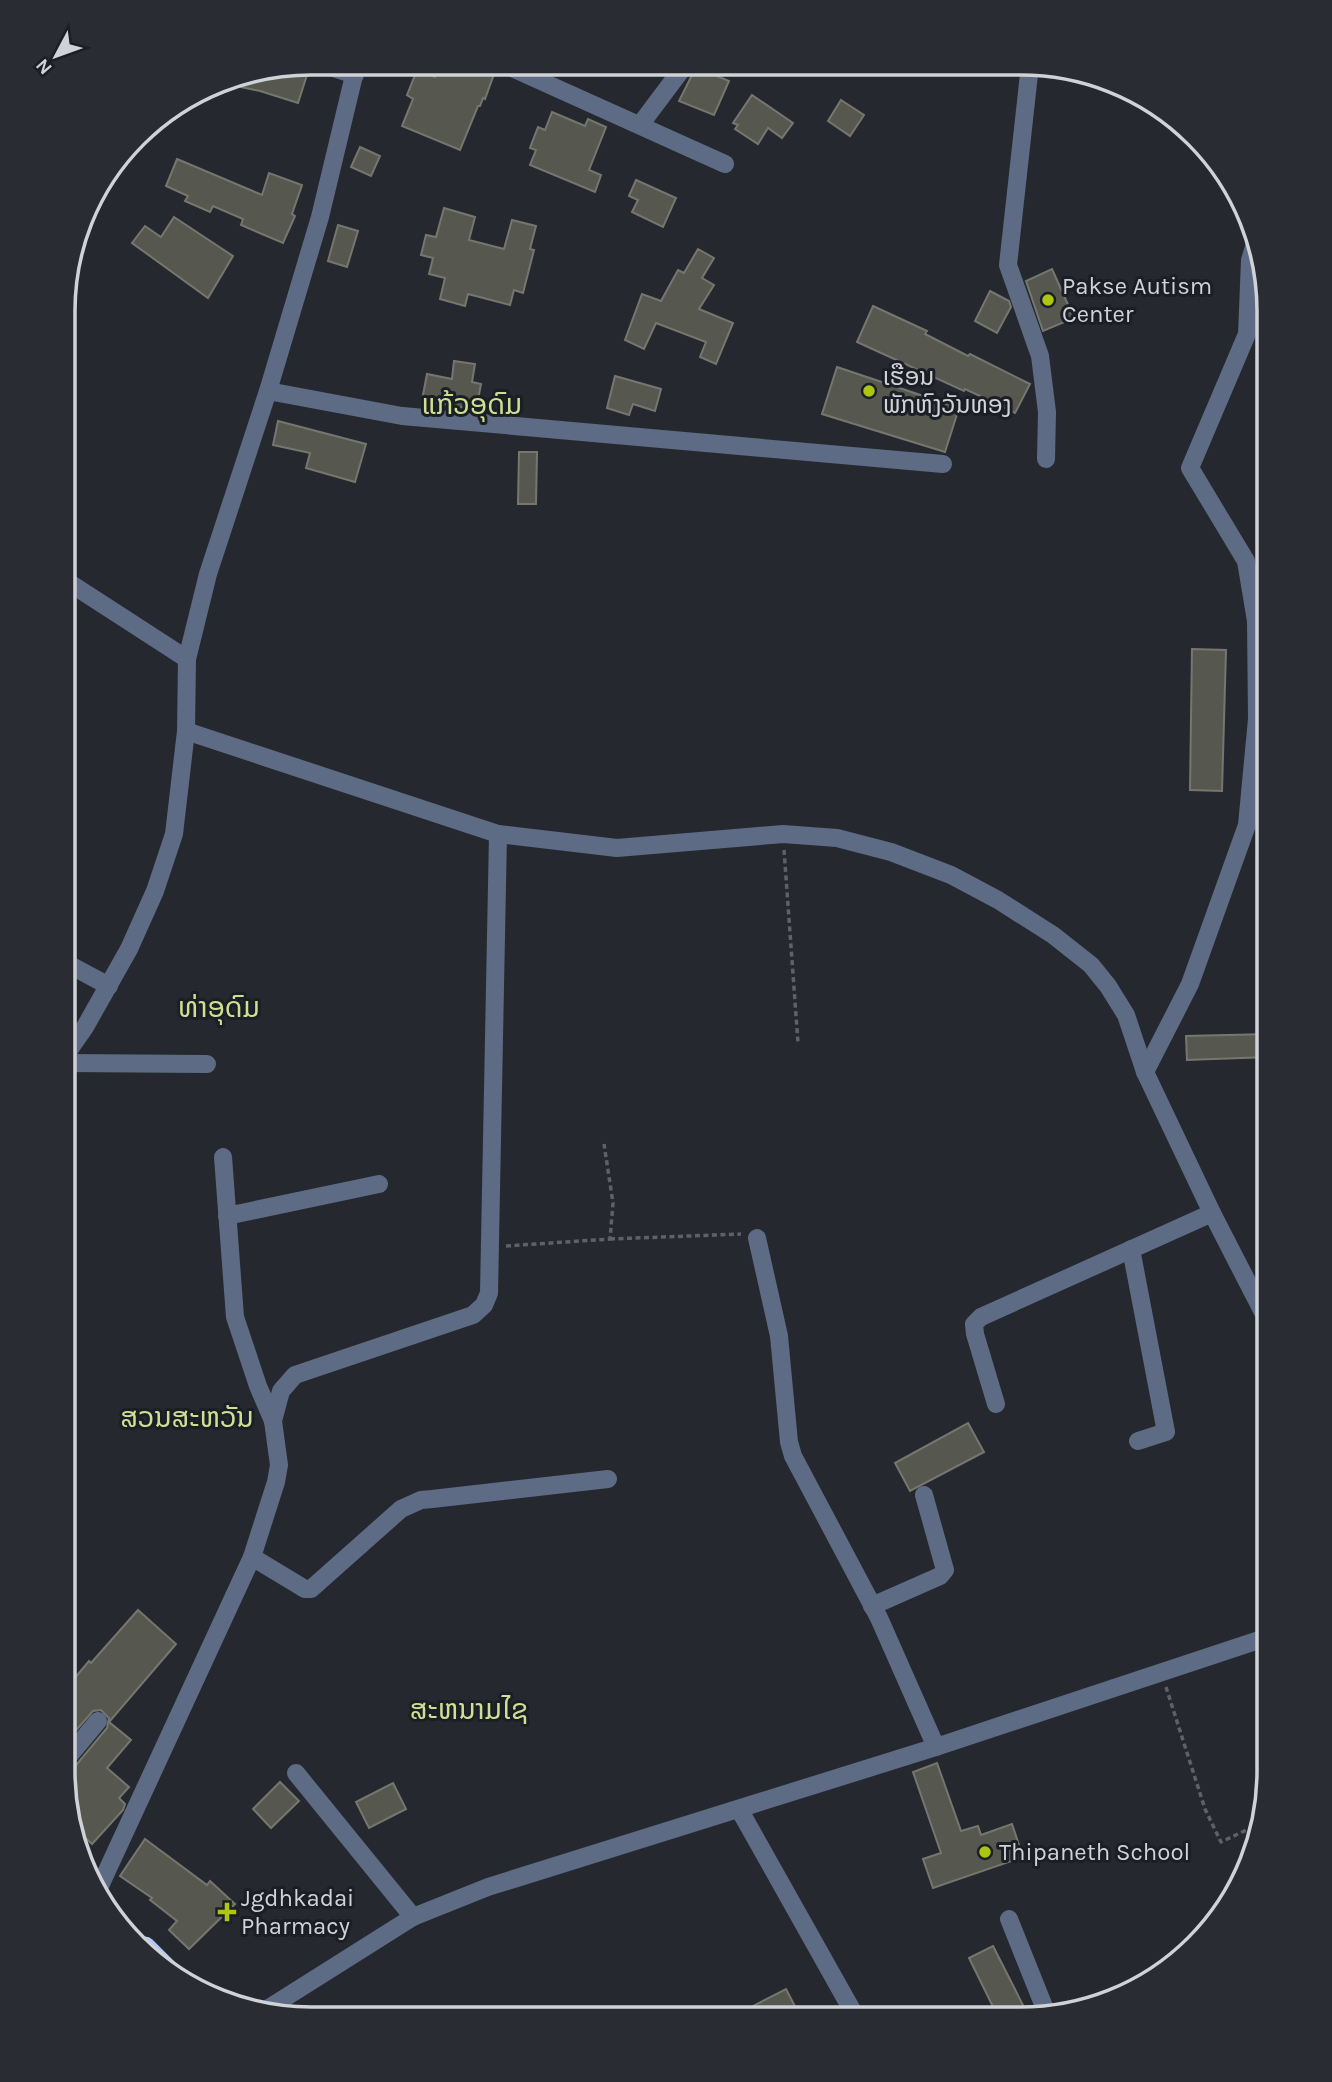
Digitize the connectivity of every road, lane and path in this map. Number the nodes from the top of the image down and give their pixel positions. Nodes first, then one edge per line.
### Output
1 (355, 75) edge
2 (528, 75) edge
3 (678, 75) edge
4 (1029, 76) edge
5 (640, 125) junction
6 (725, 164) dead end
7 (1251, 258) edge
8 (268, 391) junction
9 (1046, 459) dead end
10 (943, 464) dead end
11 (75, 586) edge
12 (1257, 632) edge
13 (187, 659) junction
14 (187, 731) junction
15 (1257, 761) edge
16 (498, 834) junction
17 (783, 834) junction
18 (75, 968) edge
19 (109, 986) junction
20 (75, 1040) edge
21 (798, 1043) dead end
22 (75, 1063) edge
23 (207, 1064) dead end
24 (1145, 1072) junction
25 (604, 1144) dead end
26 (223, 1157) dead end
27 (379, 1184) dead end
28 (1212, 1213) junction
29 (227, 1216) junction
30 (757, 1238) joint
31 (610, 1239) junction
32 (490, 1247) junction
33 (1131, 1249) junction
34 (1256, 1299) edge
35 (996, 1404) dead end
36 (273, 1421) junction
37 (1138, 1441) dead end
38 (608, 1479) dead end
39 (924, 1495) dead end
40 (253, 1557) junction
41 (872, 1606) junction
42 (1256, 1641) edge
43 (1161, 1672) junction
44 (98, 1721) dead end
45 (936, 1747) junction
46 (75, 1748) edge
47 (296, 1773) dead end
48 (739, 1809) junction
49 (1249, 1829) edge
50 (103, 1880) edge
51 (413, 1917) junction
52 (1009, 1919) dead end
53 (275, 2004) edge
54 (1044, 2005) edge
55 (851, 2007) edge

1 - 8 street
2 - 5 street
3 - 5 street
4 - 9 street
5 - 6 street
7 - 12 street
8 - 10 street
8 - 13 street
11 - 13 street
13 - 14 street
14 - 16 street
14 - 19 street
15 - 24 street
16 - 17 street
16 - 32 street
17 - 21 path
17 - 24 street
18 - 19 street
19 - 20 street
22 - 23 street
24 - 28 street
25 - 31 path
26 - 29 street
27 - 29 street
28 - 33 street
28 - 34 street
29 - 36 street
30 - 31 path
30 - 41 street
31 - 32 path
32 - 36 street
33 - 35 street
33 - 37 street
36 - 40 street
38 - 40 street
39 - 41 street
40 - 50 street
41 - 45 street
42 - 43 street
43 - 45 street
43 - 49 path
44 - 46 street
45 - 48 street
47 - 51 street
48 - 51 street
48 - 55 street
51 - 53 street
52 - 54 street

